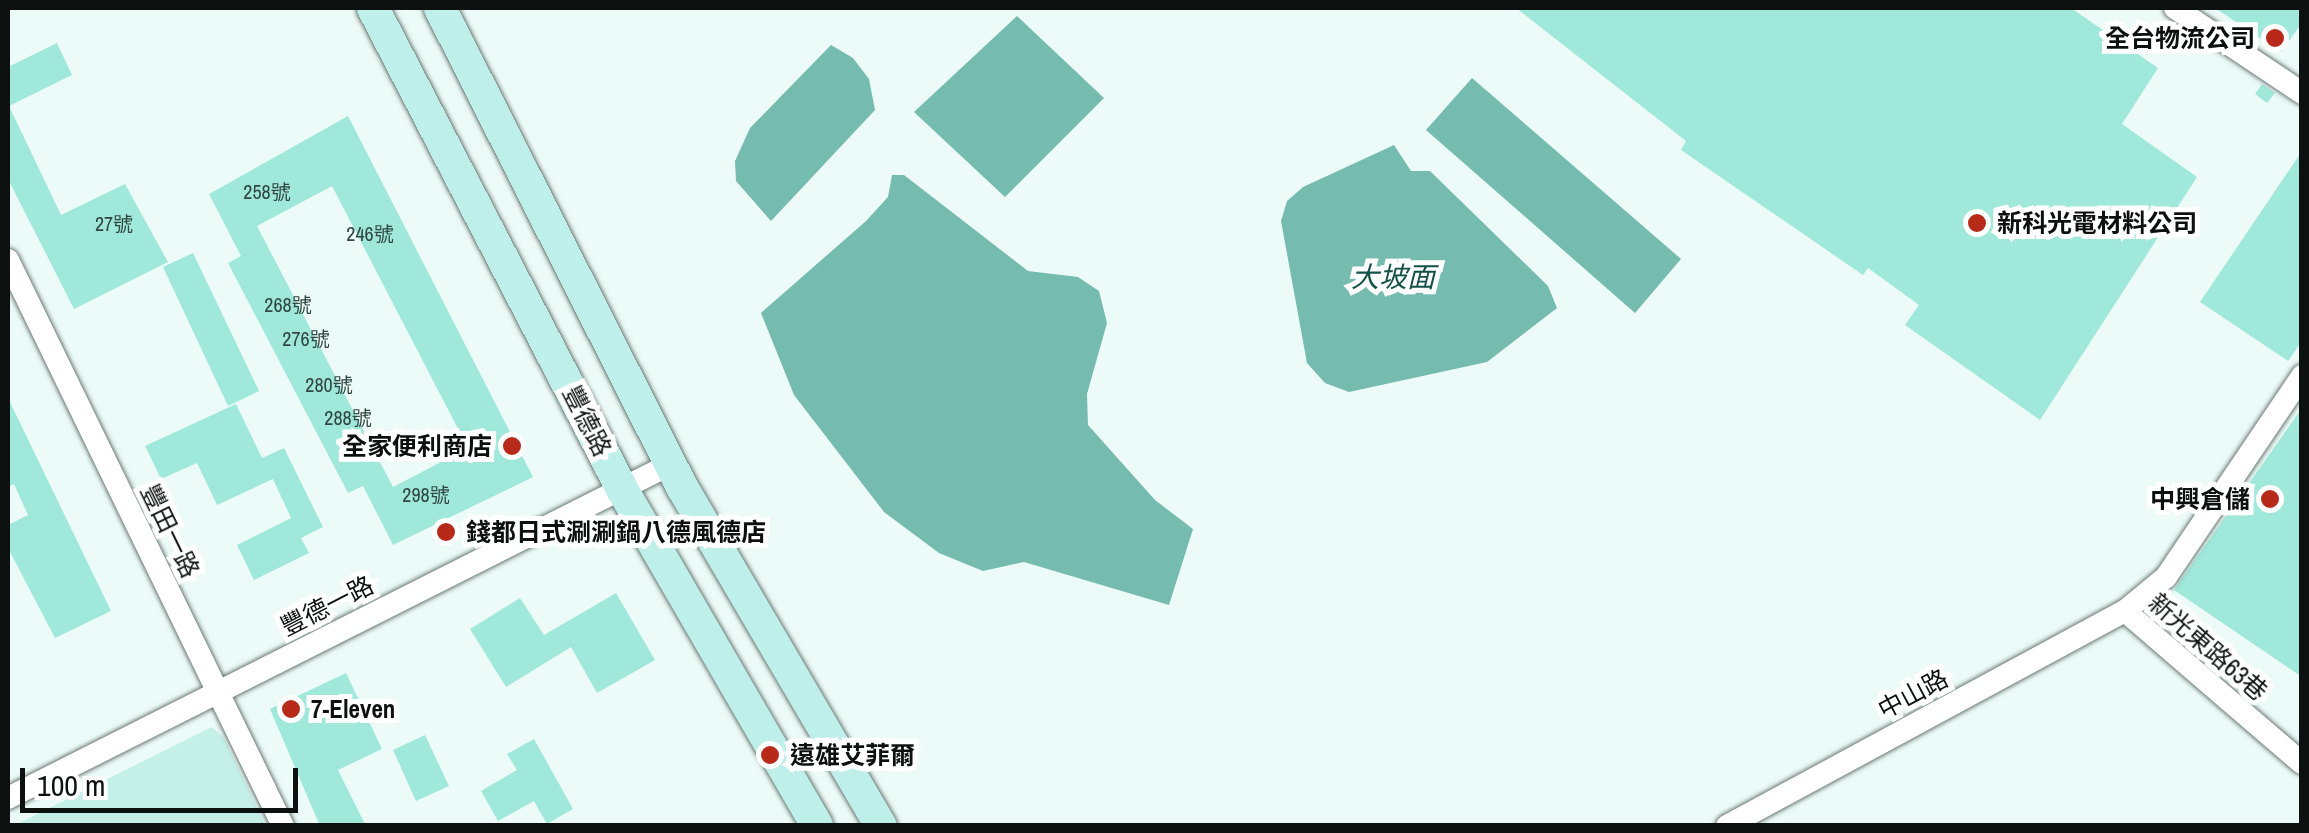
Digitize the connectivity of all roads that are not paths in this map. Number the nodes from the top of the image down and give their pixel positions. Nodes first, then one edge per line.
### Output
1 (373, 8) edge
2 (440, 8) edge
3 (2175, 8) edge
4 (2302, 93) edge
5 (8, 260) edge
6 (2302, 376) edge
7 (671, 464) junction
8 (622, 488) junction
9 (2124, 611) junction
10 (218, 692) junction
11 (2302, 763) edge
12 (8, 798) edge
13 (284, 826) edge
14 (816, 826) edge
15 (881, 826) edge
16 (1726, 826) edge

1 - 8 main road, 豐德路
2 - 7 main road
3 - 4 street
5 - 10 street, 豐田一路
6 - 9 street, 中山路
7 - 8 street, 豐德一路
7 - 15 main road
8 - 10 street, 豐德一路
8 - 14 main road, 豐德路
9 - 11 street, 新光東路63巷
9 - 16 street, 中山路
10 - 12 street, 豐德一路
10 - 13 street, 豐田一路

